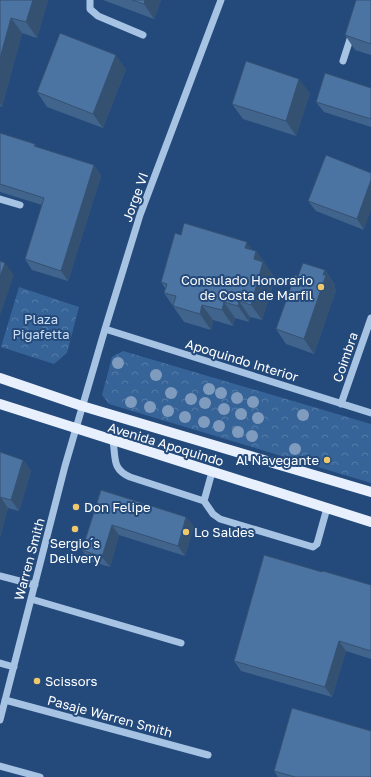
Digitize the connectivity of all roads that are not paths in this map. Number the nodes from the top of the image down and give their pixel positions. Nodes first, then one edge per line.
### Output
1 (90, 0) edge
2 (221, 0) edge
3 (354, 27) edge
4 (143, 35) dead end
5 (343, 61) dead end
6 (0, 199) edge
7 (20, 205) dead end
8 (371, 318) edge
9 (105, 329) junction
10 (0, 378) edge
11 (0, 404) edge
12 (341, 404) junction
13 (82, 406) junction
14 (371, 413) edge
15 (76, 429) junction
16 (114, 441) junction
17 (212, 472) junction
18 (371, 492) edge
19 (204, 501) junction
20 (327, 508) junction
21 (371, 522) edge
22 (0, 576) edge
23 (35, 584) junction
24 (31, 599) junction
25 (181, 643) dead end
26 (0, 663) edge
27 (14, 667) junction
28 (5, 700) junction
29 (0, 720) edge
30 (208, 755) dead end
31 (0, 766) edge
32 (40, 777) edge

1 - 4 street
2 - 9 street, Jorge VI
3 - 5 street
6 - 7 street
8 - 12 street, Coimbra
9 - 12 street, Apoquindo Interior
9 - 13 street, Jorge VI
10 - 13 main road, Avenida Apoquindo
11 - 15 main road, Avenida Apoquindo
12 - 14 street, Apoquindo Interior
13 - 15 street, Warren Smith
13 - 18 main road, Avenida Apoquindo
15 - 16 main road, Avenida Apoquindo
15 - 23 street, Warren Smith
16 - 17 main road, Avenida Apoquindo
16 - 19 street
17 - 19 street
17 - 20 main road, Avenida Apoquindo
19 - 20 street
20 - 21 main road, Avenida Apoquindo
22 - 23 street
23 - 24 street, Warren Smith
24 - 25 street
24 - 27 street, Warren Smith
26 - 27 street
27 - 28 street, Warren Smith
28 - 29 street, Warren Smith
28 - 30 street, Pasaje Warren Smith
31 - 32 street

